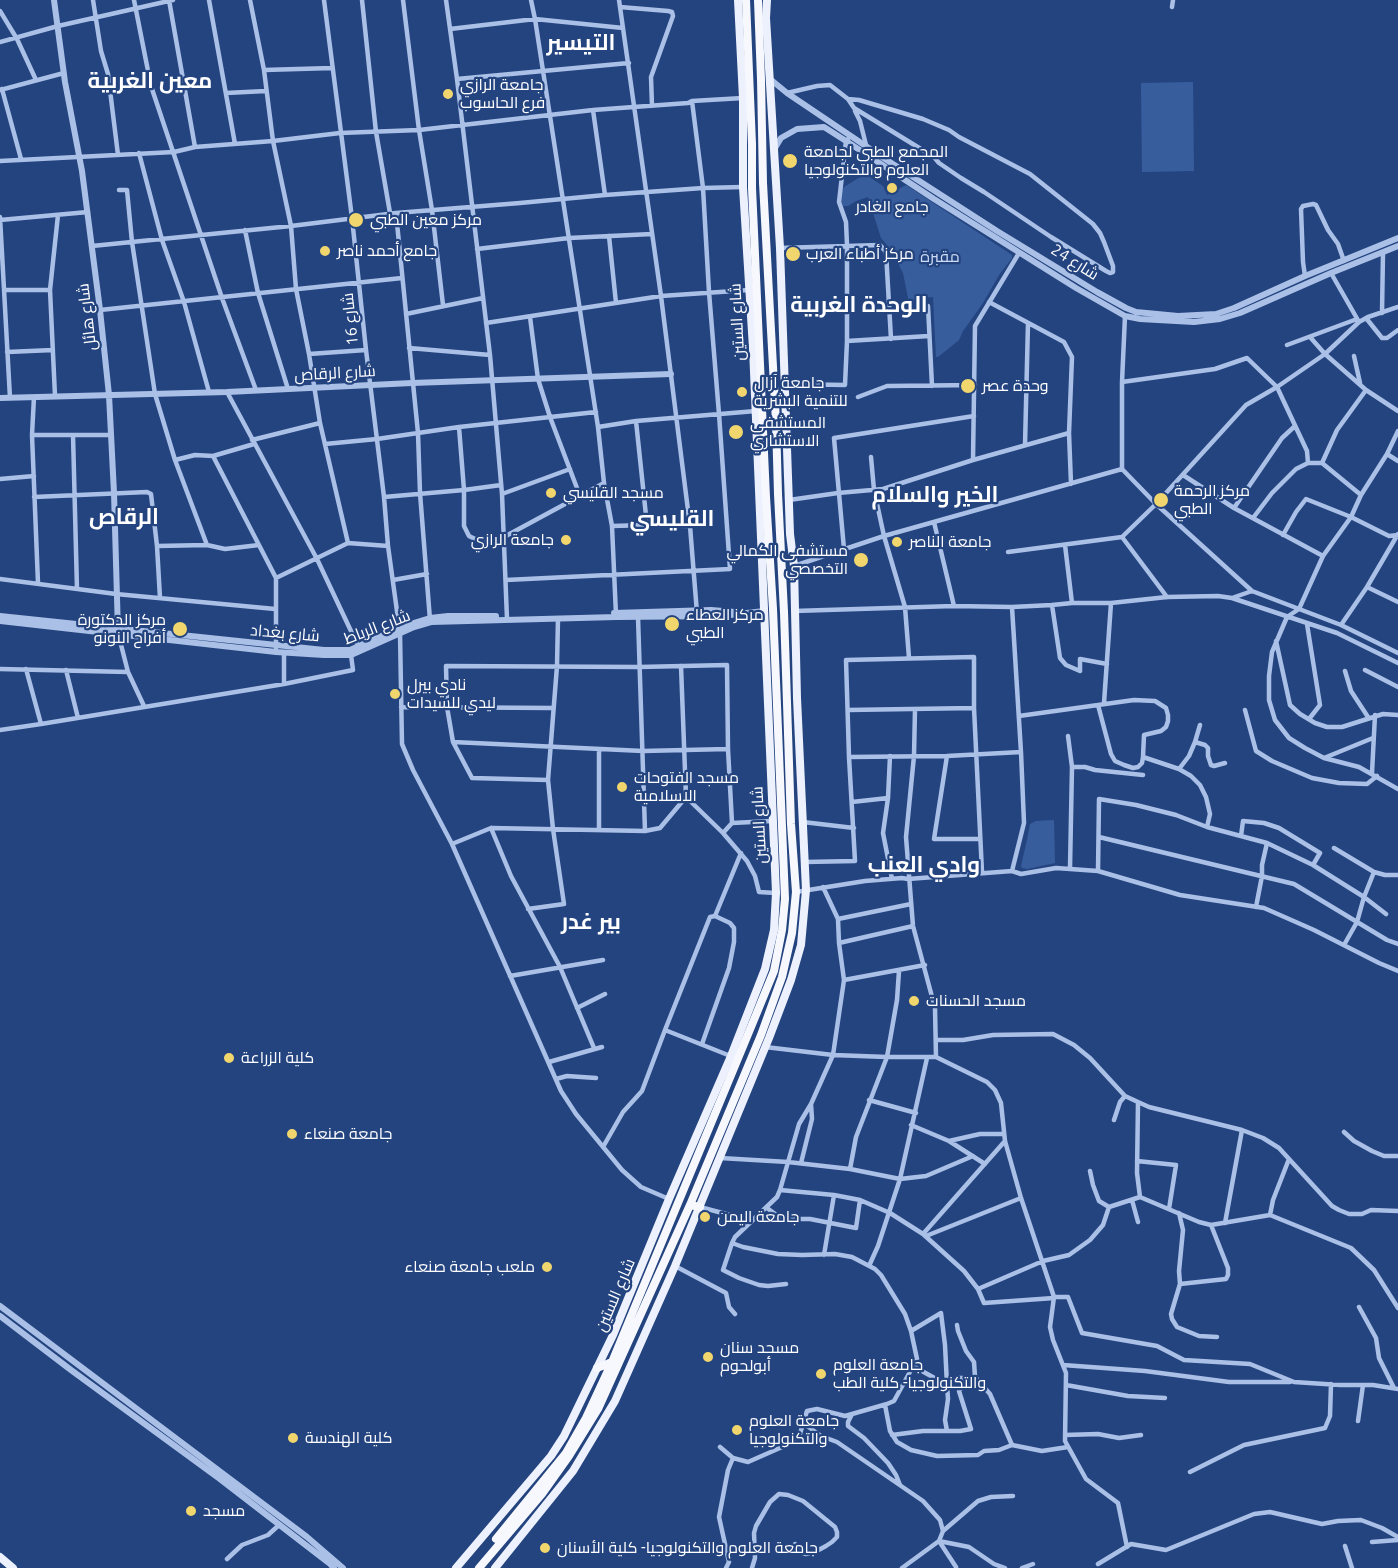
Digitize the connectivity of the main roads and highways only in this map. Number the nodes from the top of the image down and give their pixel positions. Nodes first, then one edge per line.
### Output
1 (738, 0) edge
2 (746, 0) edge
3 (758, 0) edge
4 (766, 0) edge
5 (744, 46) junction
6 (766, 79) junction
7 (757, 348) junction
8 (776, 422) junction
9 (785, 422) junction
10 (764, 529) junction
11 (787, 698) junction
12 (797, 698) junction
13 (772, 702) junction
14 (779, 897) junction
15 (734, 1057) junction
16 (751, 1070) junction
17 (674, 1190) junction
18 (682, 1193) junction
19 (690, 1205) junction
20 (700, 1207) junction
21 (612, 1362) junction
22 (597, 1368) junction
23 (568, 1455) junction
24 (0, 1557) edge
25 (13, 1568) edge
26 (456, 1568) edge
27 (472, 1568) edge
28 (479, 1568) edge
29 (495, 1568) edge

1 - 5 main road, شارع الستين
2 - 5 highway, شارع الستين
3 - 6 highway, شارع الستين
4 - 6 main road, شارع الستين
5 - 7 highway, شارع الستين
5 - 7 main road, شارع الستين
6 - 8 highway, شارع الستين
6 - 9 main road, شارع الستين
7 - 10 highway, شارع الستين
7 - 10 main road, شارع الستين
8 - 9 highway
8 - 11 highway, شارع الستين
9 - 12 main road, شارع الستين
10 - 13 highway, شارع الستين
10 - 13 main road, شارع الستين
11 - 12 highway
11 - 16 highway, شارع الستين
12 - 16 main road, شارع الستين
13 - 14 highway, شارع الستين
13 - 14 main road, شارع الستين
14 - 15 highway, شارع الستين
15 - 17 main road, شارع الستين
15 - 18 highway, شارع الستين
16 - 19 highway, شارع الستين
16 - 20 main road, شارع الستين
17 - 18 highway
17 - 22 main road, شارع الستين
18 - 21 highway, شارع الستين
19 - 20 highway
19 - 23 highway, شارع الستين
20 - 29 main road, شارع الستين
21 - 22 highway
21 - 23 highway, شارع الستين
22 - 26 main road, شارع الستين
23 - 27 highway, شارع الستين
23 - 28 highway, شارع الستين
24 - 25 main road

